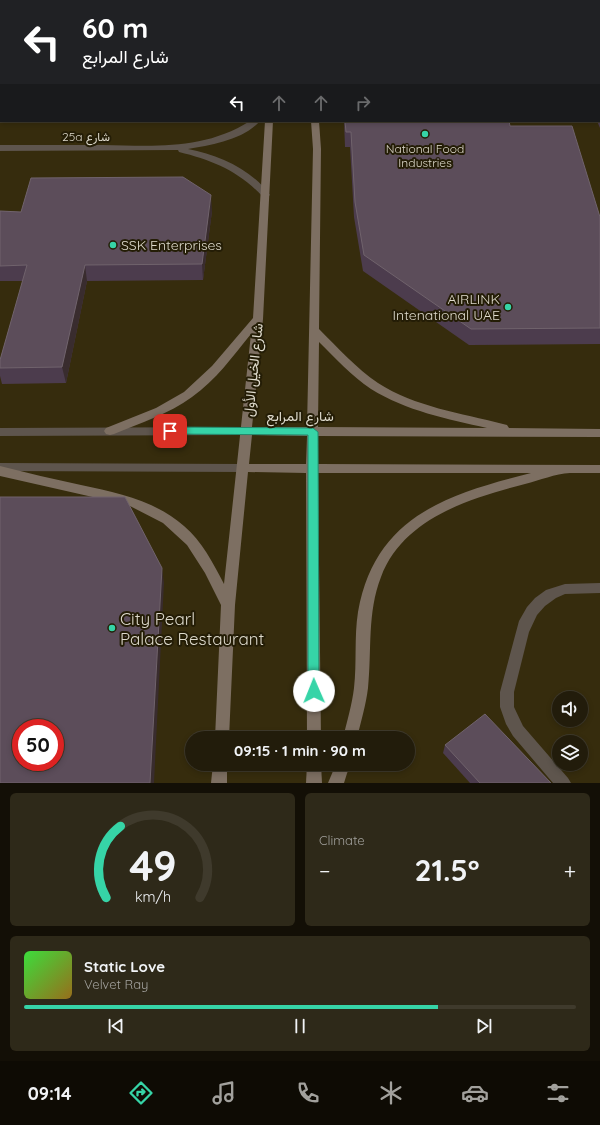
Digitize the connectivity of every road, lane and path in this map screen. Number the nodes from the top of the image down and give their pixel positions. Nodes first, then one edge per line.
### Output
1 (254, 122) edge
2 (269, 122) edge
3 (316, 122) edge
4 (0, 148) edge
5 (172, 149) junction
6 (266, 194) junction
7 (258, 319) junction
8 (314, 330) junction
9 (110, 430) junction
10 (246, 431) junction
11 (0, 432) edge
12 (313, 432) junction
13 (517, 432) junction
14 (600, 433) edge
15 (0, 467) edge
16 (242, 468) junction
17 (312, 468) junction
18 (568, 469) junction
19 (600, 469) edge
20 (0, 471) edge
21 (600, 588) edge
22 (228, 605) junction
23 (222, 731) edge
24 (314, 731) edge
25 (351, 731) edge
26 (220, 771) edge
27 (314, 771) edge
28 (340, 771) edge
29 (219, 783) edge
30 (314, 783) edge
31 (336, 783) edge
32 (563, 783) edge

1 - 5 street, 25a شارع
2 - 6 main road, شارع الخيل الأول
3 - 8 main road
4 - 5 street, 25a شارع
5 - 6 street, 25a شارع
6 - 7 main road, شارع الخيل الأول
7 - 9 main road
7 - 10 main road, شارع الخيل الأول
8 - 12 main road
8 - 13 main road
9 - 10 street, شارع المرابع
9 - 11 street, شارع المرابع
10 - 12 main road, شارع المرابع
10 - 16 main road, شارع الخيل الأول
12 - 13 main road, شارع المرابع
12 - 17 main road
13 - 14 main road, شارع المرابع
15 - 16 street
16 - 17 main road
16 - 22 main road, شارع الخيل الأول
17 - 18 main road
17 - 24 main road
18 - 19 main road
18 - 25 main road
20 - 22 main road
21 - 32 street
22 - 23 main road, شارع الخيل الأول
26 - 29 main road
27 - 30 main road
28 - 31 main road

